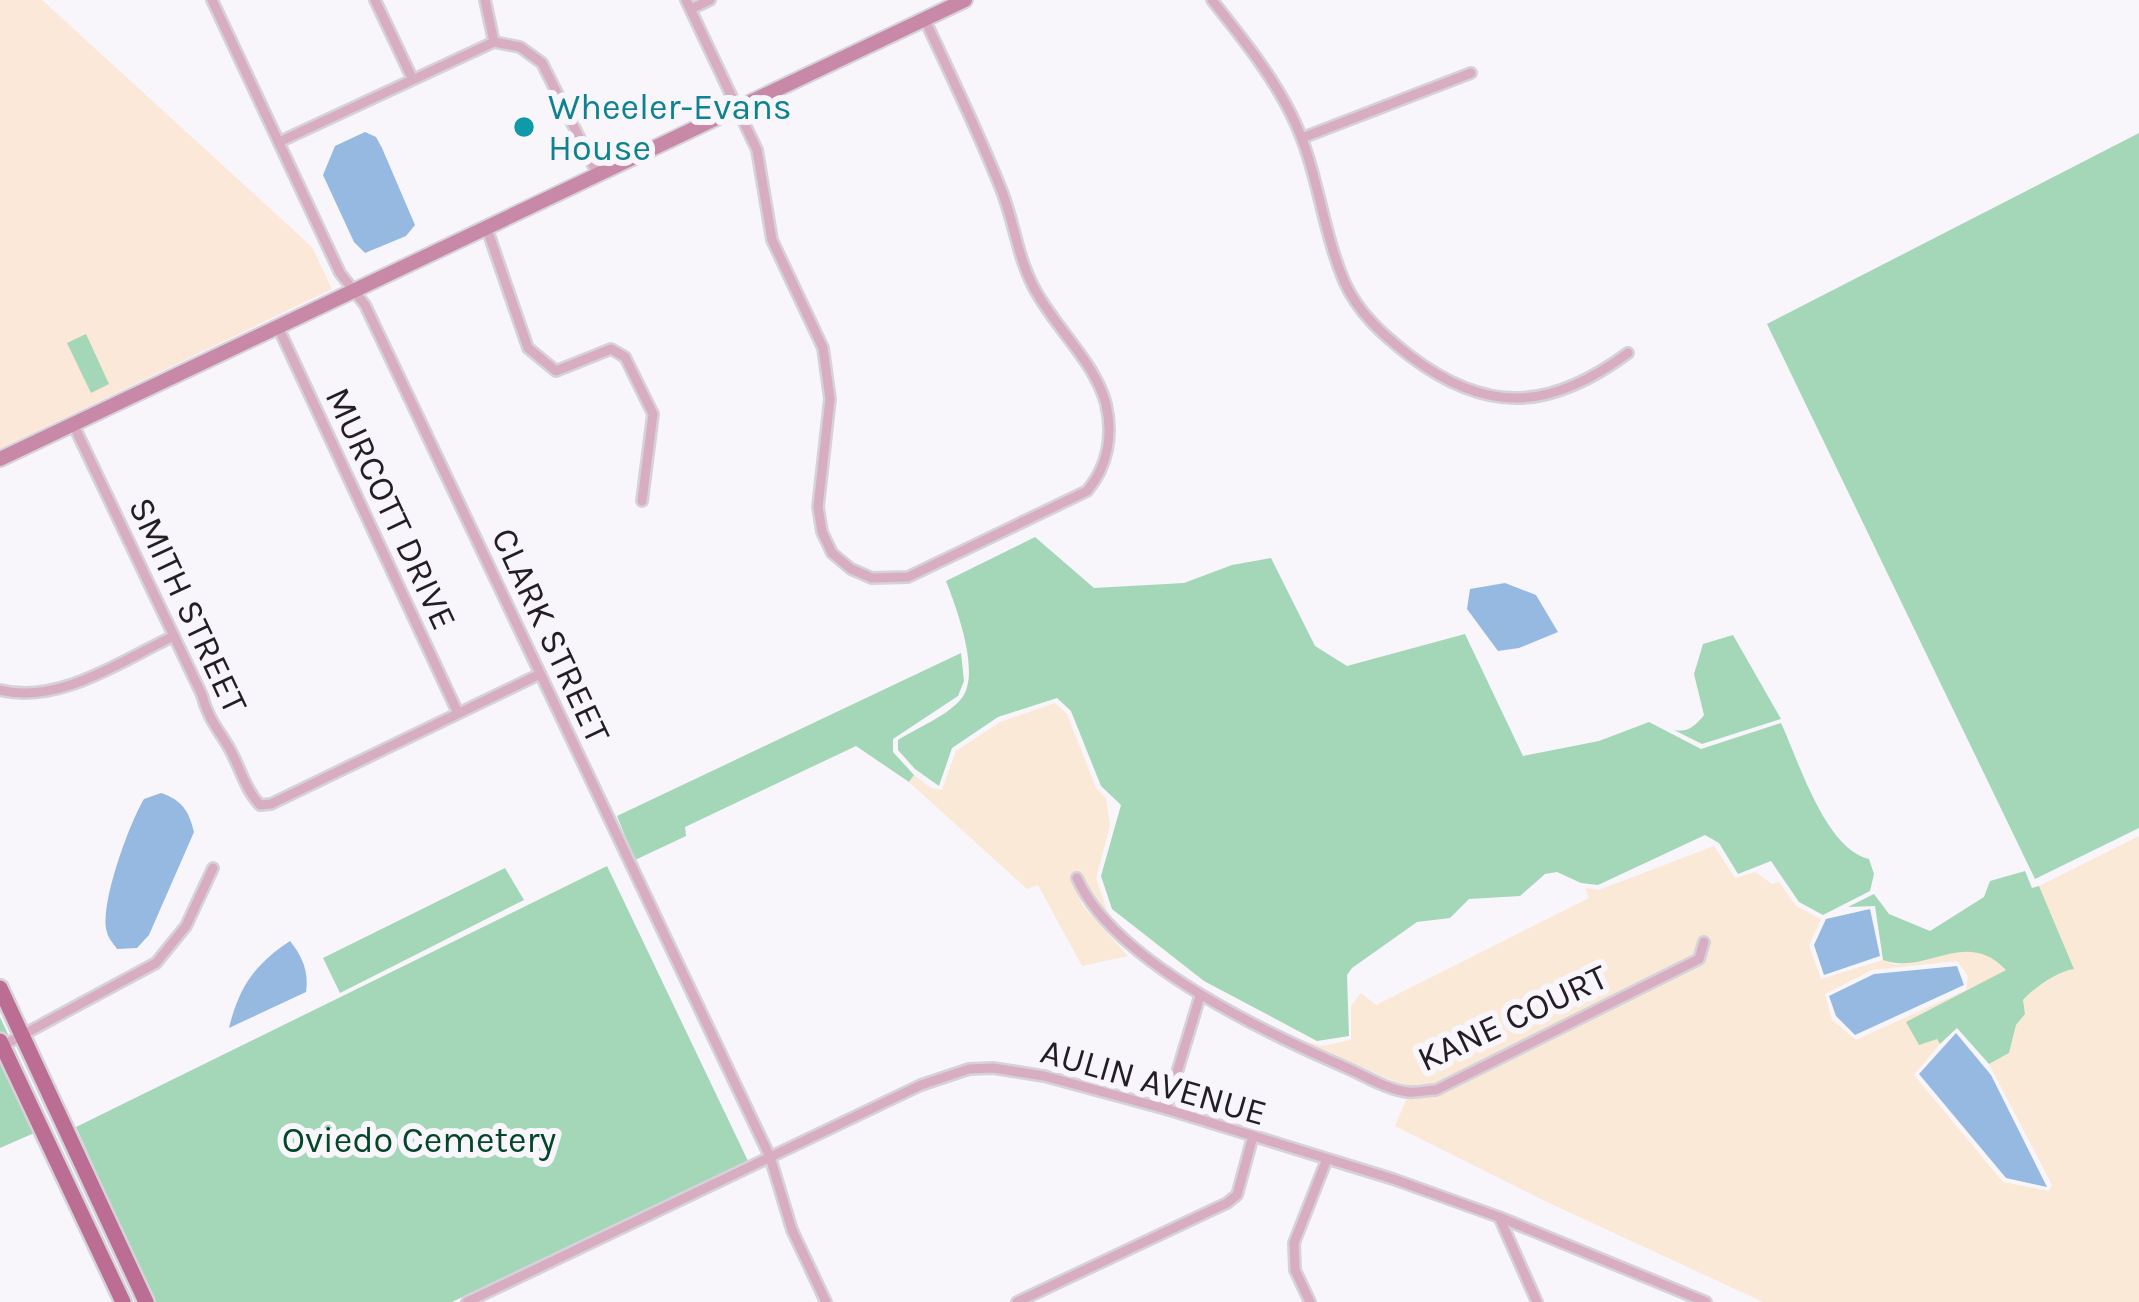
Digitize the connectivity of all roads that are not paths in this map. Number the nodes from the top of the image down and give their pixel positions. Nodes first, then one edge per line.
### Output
1 (212, 0) edge
2 (375, 0) edge
3 (484, 0) edge
4 (710, 0) edge
5 (965, 0) edge
6 (1212, 0) edge
7 (688, 5) edge
8 (925, 20) junction
9 (494, 42) junction
10 (1471, 73) dead end
11 (412, 78) junction
12 (737, 106) junction
13 (1302, 138) junction
14 (279, 142) junction
15 (597, 173) junction
16 (487, 226) junction
17 (354, 289) junction
18 (278, 326) junction
19 (1628, 353) dead end
20 (73, 424) junction
21 (0, 460) edge
22 (642, 501) dead end
23 (174, 636) junction
24 (540, 674) junction
25 (0, 690) edge
26 (458, 713) junction
27 (212, 868) dead end
28 (1077, 878) dead end
29 (1704, 942) dead end
30 (0, 988) edge
31 (1200, 996) junction
32 (22, 1036) junction
33 (1, 1044) edge
34 (1166, 1109) junction
35 (1253, 1136) junction
36 (770, 1157) junction
37 (1327, 1159) junction
38 (1499, 1217) junction
39 (489, 1298) edge
40 (123, 1302) edge
41 (146, 1302) edge
42 (466, 1302) edge
43 (826, 1302) edge
44 (1017, 1302) edge
45 (1310, 1302) edge
46 (1537, 1302) edge
47 (1706, 1302) edge

1 - 14 street, CLARK STREET
2 - 11 street
3 - 9 street
4 - 7 street
5 - 8 street
6 - 13 street
7 - 12 street
8 - 12 street
8 - 12 street
9 - 11 street
9 - 15 street
10 - 13 street
11 - 14 street
12 - 15 street
13 - 19 street
14 - 17 street, CLARK STREET
15 - 16 street
16 - 17 street
16 - 22 street
17 - 18 street
17 - 24 street, CLARK STREET
18 - 20 street
18 - 26 street, MURCOTT DRIVE
20 - 21 street
20 - 23 street, SMITH STREET
23 - 25 street
23 - 26 street, SMITH STREET
24 - 26 street
24 - 36 street, CLARK STREET
27 - 32 street
28 - 31 street, KANE COURT
29 - 31 street, KANE COURT
30 - 32 main road
31 - 34 street
32 - 33 street
32 - 41 main road
33 - 40 main road
34 - 35 street, AULIN AVENUE
34 - 36 street, AULIN AVENUE
35 - 37 street, AULIN AVENUE
35 - 44 street
36 - 39 street, AULIN AVENUE
36 - 43 street, CLARK STREET
37 - 38 street, AULIN AVENUE
37 - 45 street
38 - 46 street
38 - 47 street, AULIN AVENUE
39 - 42 street, AULIN AVENUE

